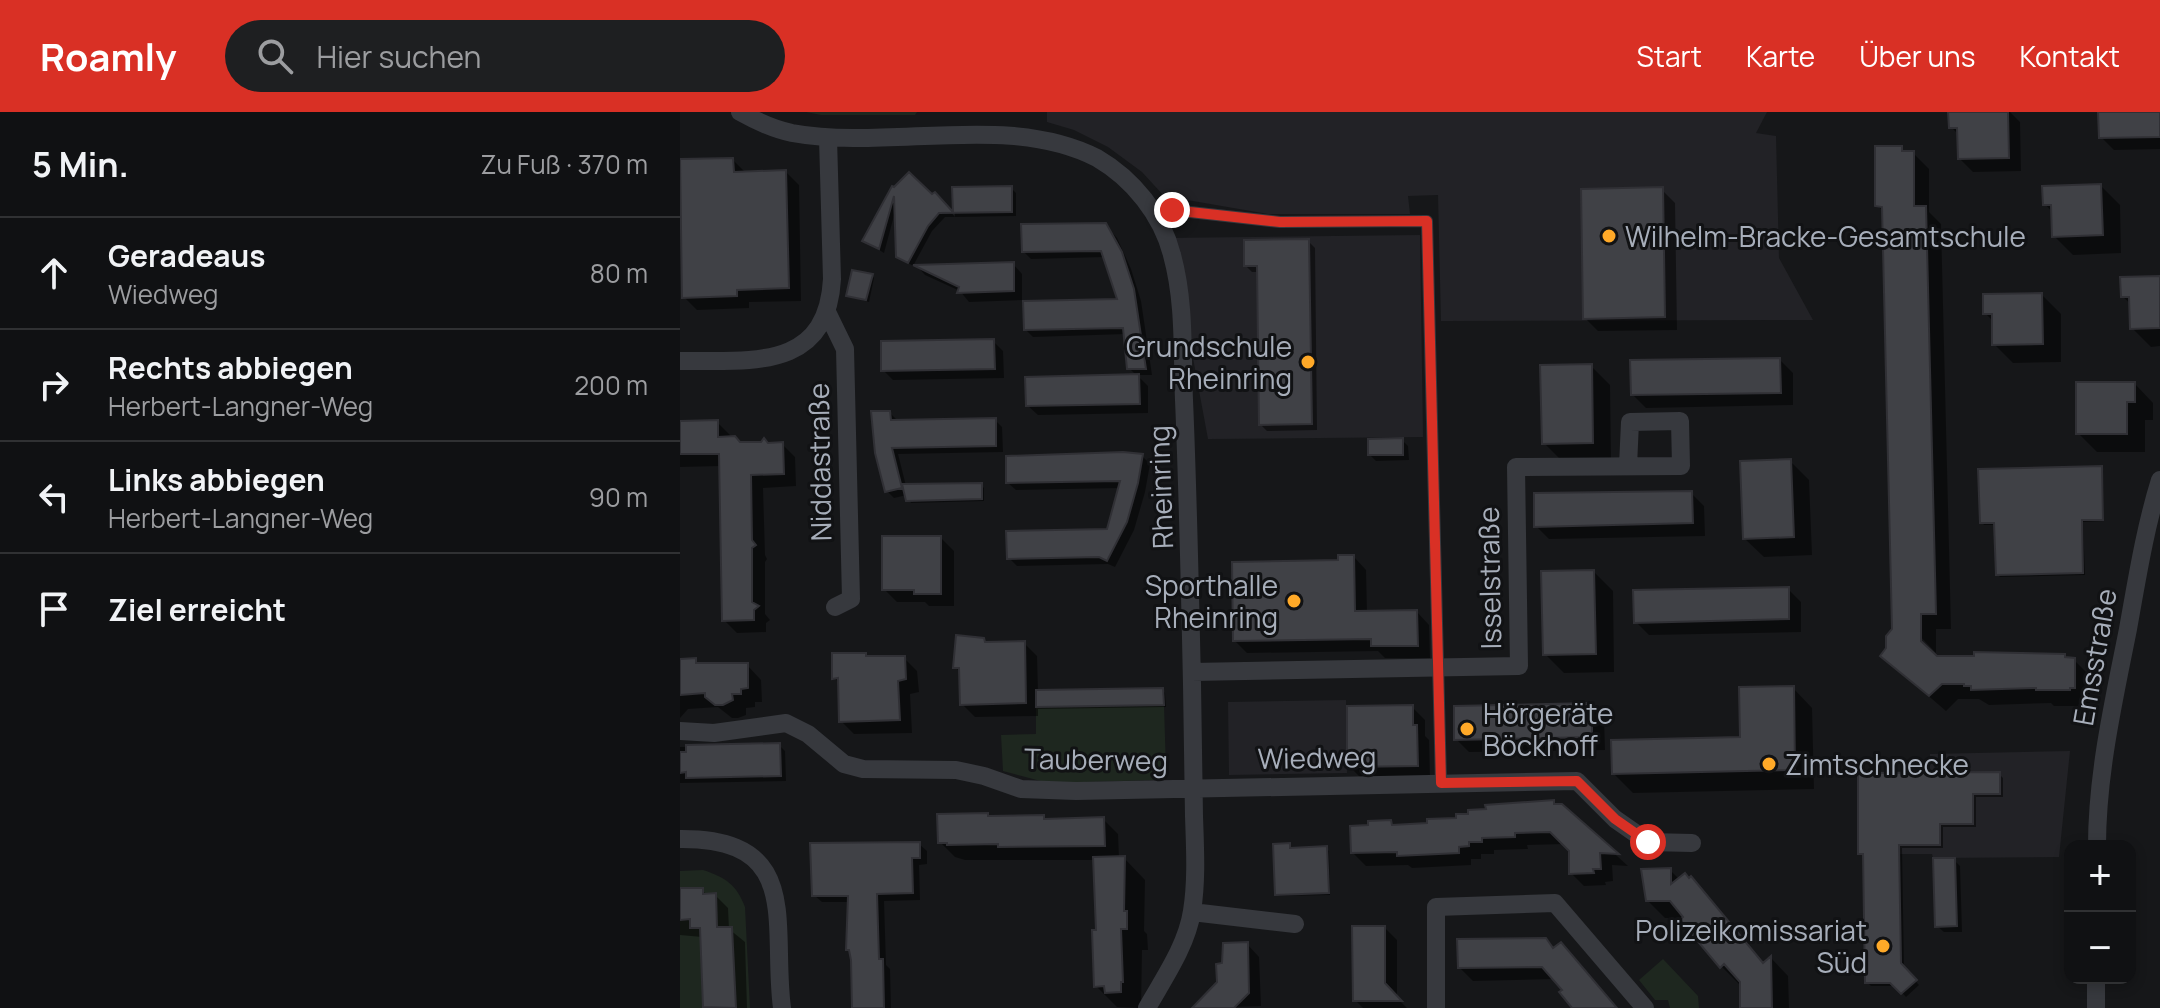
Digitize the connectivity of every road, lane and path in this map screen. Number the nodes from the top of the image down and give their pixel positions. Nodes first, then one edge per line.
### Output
1 (740, 112) edge
2 (828, 138) junction
3 (1154, 214) junction
4 (827, 312) junction
5 (680, 361) edge
6 (1628, 466) dead end
7 (2160, 480) edge
8 (835, 607) dead end
9 (1437, 668) junction
10 (1192, 672) junction
11 (680, 731) edge
12 (1441, 783) junction
13 (1194, 787) junction
14 (680, 839) edge
15 (2097, 840) edge
16 (1692, 843) dead end
17 (1192, 912) junction
18 (1295, 924) dead end
19 (2096, 984) edge
20 (782, 1008) edge
21 (1147, 1008) edge
22 (1436, 1008) edge
23 (1645, 1008) edge
24 (2096, 1008) edge

1 - 2 street, Rheinring
2 - 3 street, Rheinring
2 - 4 street, Niddastraße
3 - 9 street
3 - 10 street, Rheinring
4 - 5 street, Niddastraße
4 - 8 street, Niddastraße
6 - 9 street, Isselstraße
7 - 15 street, Emsstraße
9 - 10 street, Isselstraße
9 - 12 street
10 - 13 street, Rheinring
11 - 13 street, Tauberweg
12 - 13 street, Wiedweg
12 - 16 street, Wiedweg
13 - 17 street, Rheinring
14 - 20 street
17 - 18 street
17 - 21 street, Rheinring
19 - 24 street
22 - 23 street

